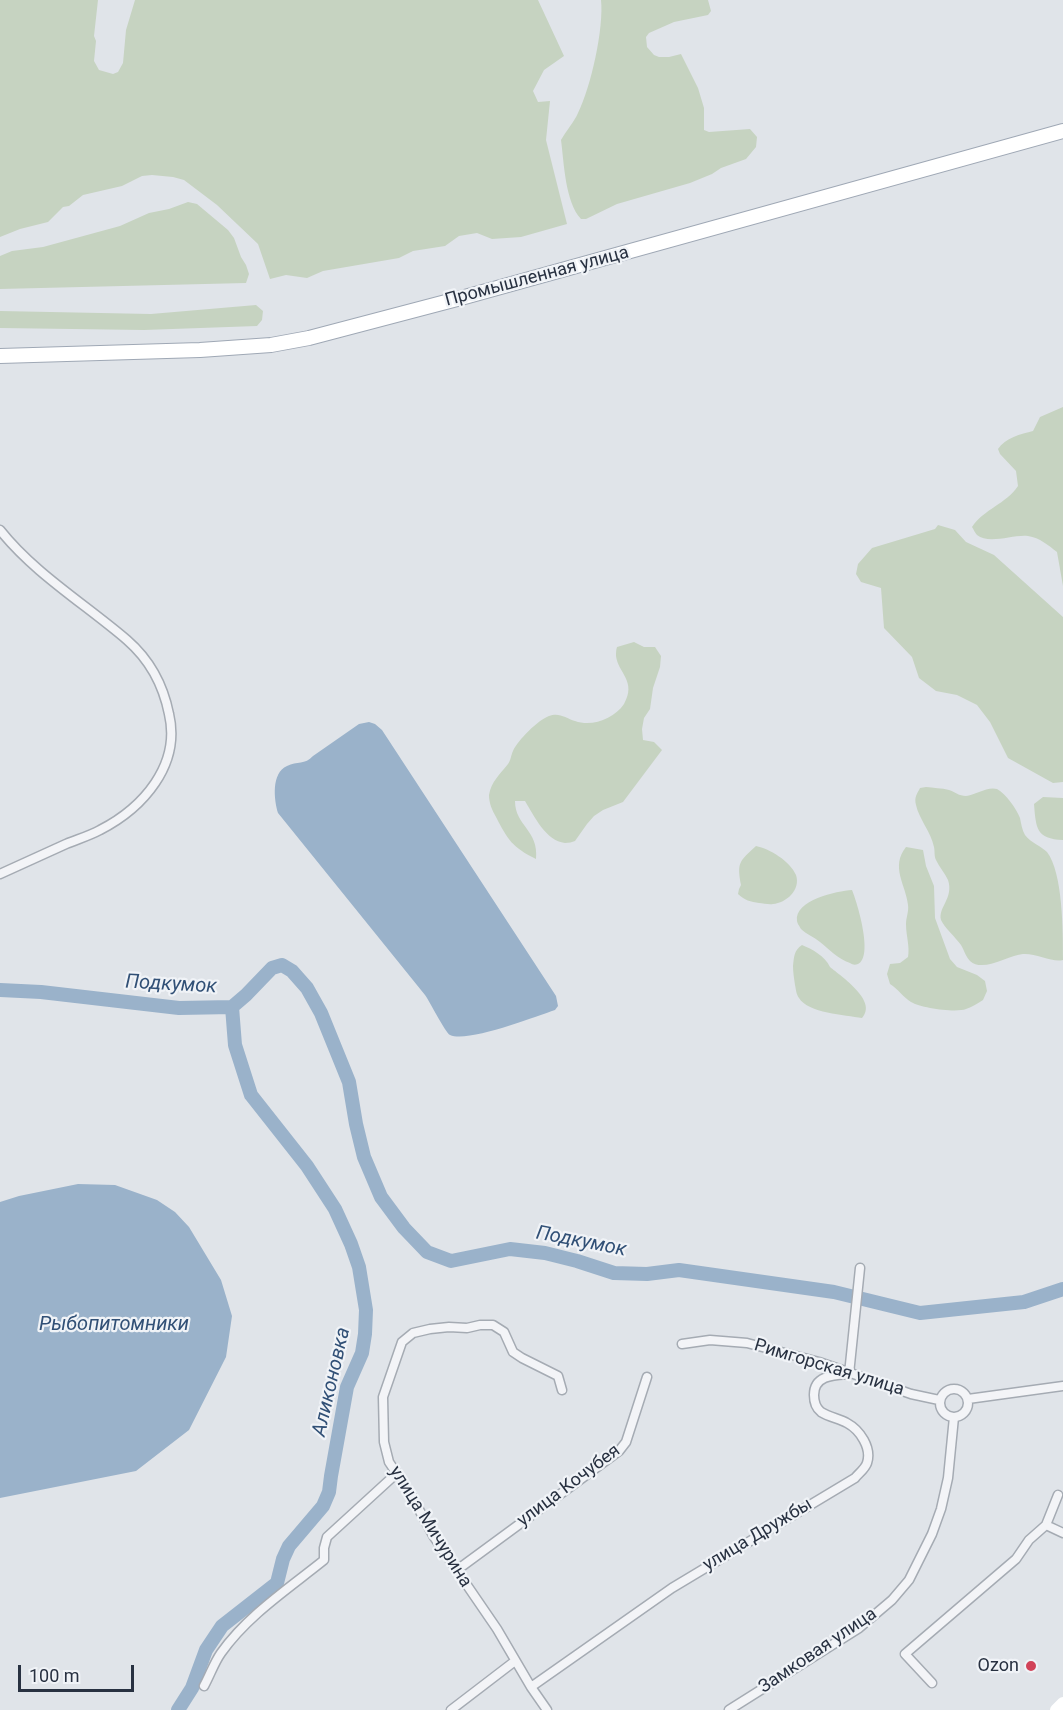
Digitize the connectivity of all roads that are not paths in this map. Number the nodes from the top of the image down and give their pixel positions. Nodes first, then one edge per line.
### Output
1 (1063, 131) edge
2 (0, 356) edge
3 (0, 530) edge
4 (0, 874) edge
5 (860, 1268) dead end
6 (682, 1344) dead end
7 (849, 1374) junction
8 (647, 1377) dead end
9 (1063, 1386) edge
10 (562, 1390) dead end
11 (968, 1399) junction
12 (939, 1400) junction
13 (954, 1418) junction
14 (397, 1473) junction
15 (1058, 1495) dead end
16 (1046, 1526) junction
17 (1063, 1533) edge
18 (457, 1570) junction
19 (515, 1661) junction
20 (932, 1683) dead end
21 (204, 1686) dead end
22 (531, 1688) junction
23 (1063, 1703) edge
24 (451, 1710) edge
25 (547, 1710) edge
26 (729, 1710) edge
27 (1056, 1710) edge

1 - 2 main road, Промышленная улица
3 - 4 street
5 - 7 street
6 - 7 street, Римгорская улица
7 - 12 street, Римгорская улица
7 - 22 street, улица Дружбы
8 - 18 street, улица Кочубея
9 - 11 street
10 - 14 street, улица Мичурина
11 - 12 street
11 - 13 street
12 - 13 street
13 - 26 street, Замковая улица
14 - 18 street, улица Мичурина
14 - 21 street
15 - 16 street
16 - 17 street
16 - 20 street
18 - 19 street, улица Мичурина
19 - 22 street, улица Мичурина
19 - 24 street
22 - 25 street, улица Мичурина
23 - 27 main road

